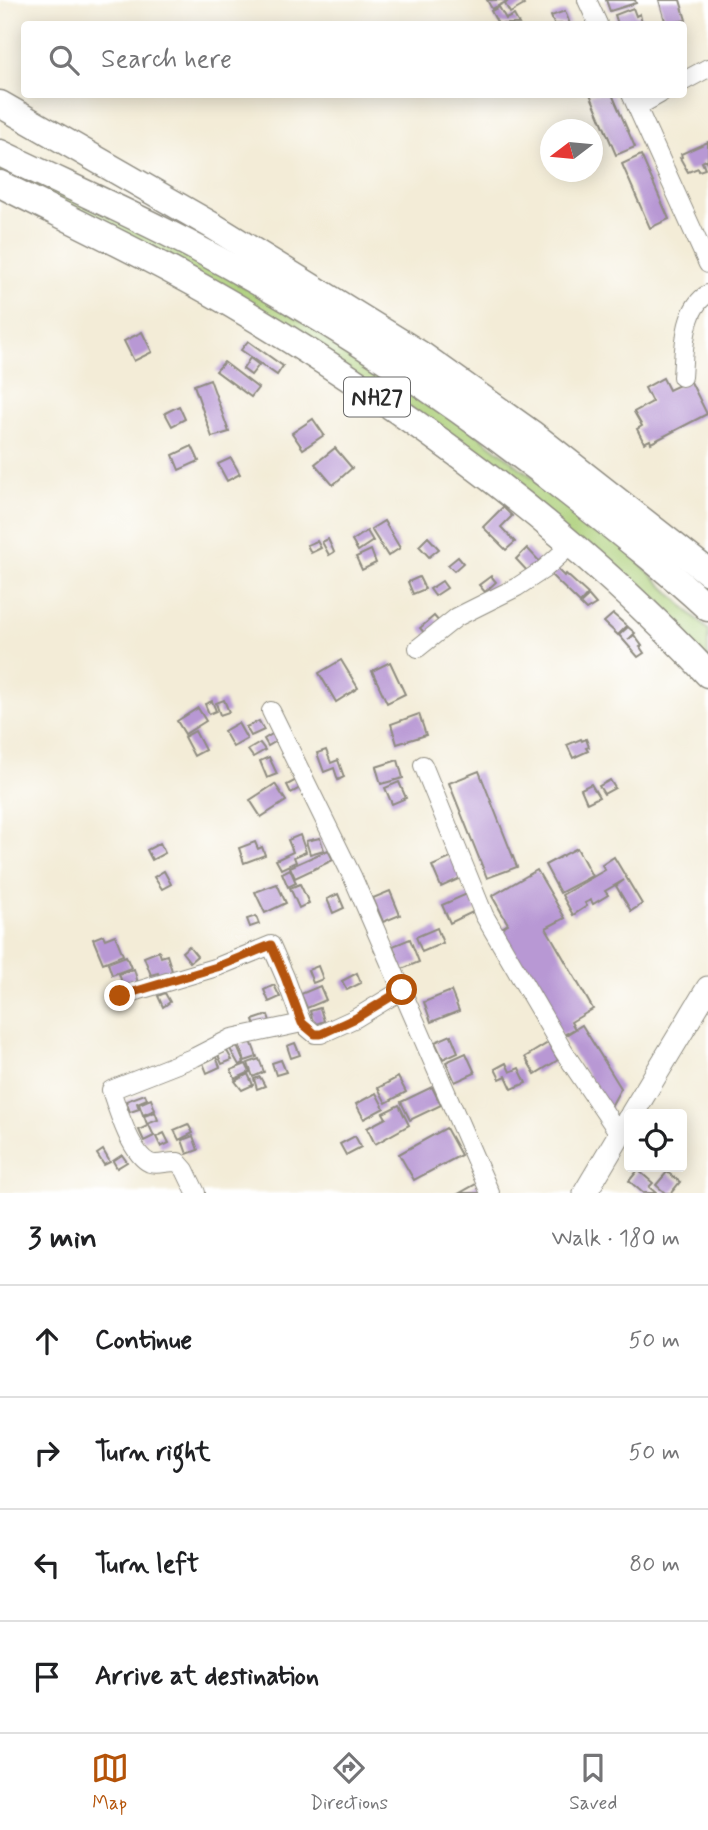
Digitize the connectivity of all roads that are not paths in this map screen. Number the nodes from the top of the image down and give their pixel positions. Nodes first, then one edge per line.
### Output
1 (587, 0) edge
2 (597, 21) edge
3 (708, 68) edge
4 (687, 79) edge
5 (634, 101) edge
6 (0, 104) edge
7 (0, 153) edge
8 (0, 184) edge
9 (708, 264) edge
10 (708, 294) edge
11 (682, 377) dead end
12 (571, 545) junction
13 (708, 572) edge
14 (708, 608) edge
15 (418, 648) dead end
16 (708, 674) edge
17 (271, 712) dead end
18 (423, 765) dead end
19 (708, 988) edge
20 (402, 990) junction
21 (120, 996) dead end
22 (302, 1023) junction
23 (635, 1109) edge
24 (624, 1126) edge
25 (624, 1129) edge
26 (195, 1193) edge
27 (489, 1193) edge
28 (585, 1193) edge

1 - 2 street
3 - 4 street
5 - 9 street
6 - 13 highway
7 - 14 highway, NH27
8 - 12 highway, NH27
10 - 11 street
12 - 15 street
12 - 16 highway, NH27
17 - 20 street
18 - 24 street
19 - 23 main road
20 - 22 street
20 - 27 street
21 - 22 street
22 - 26 street
25 - 28 main road

